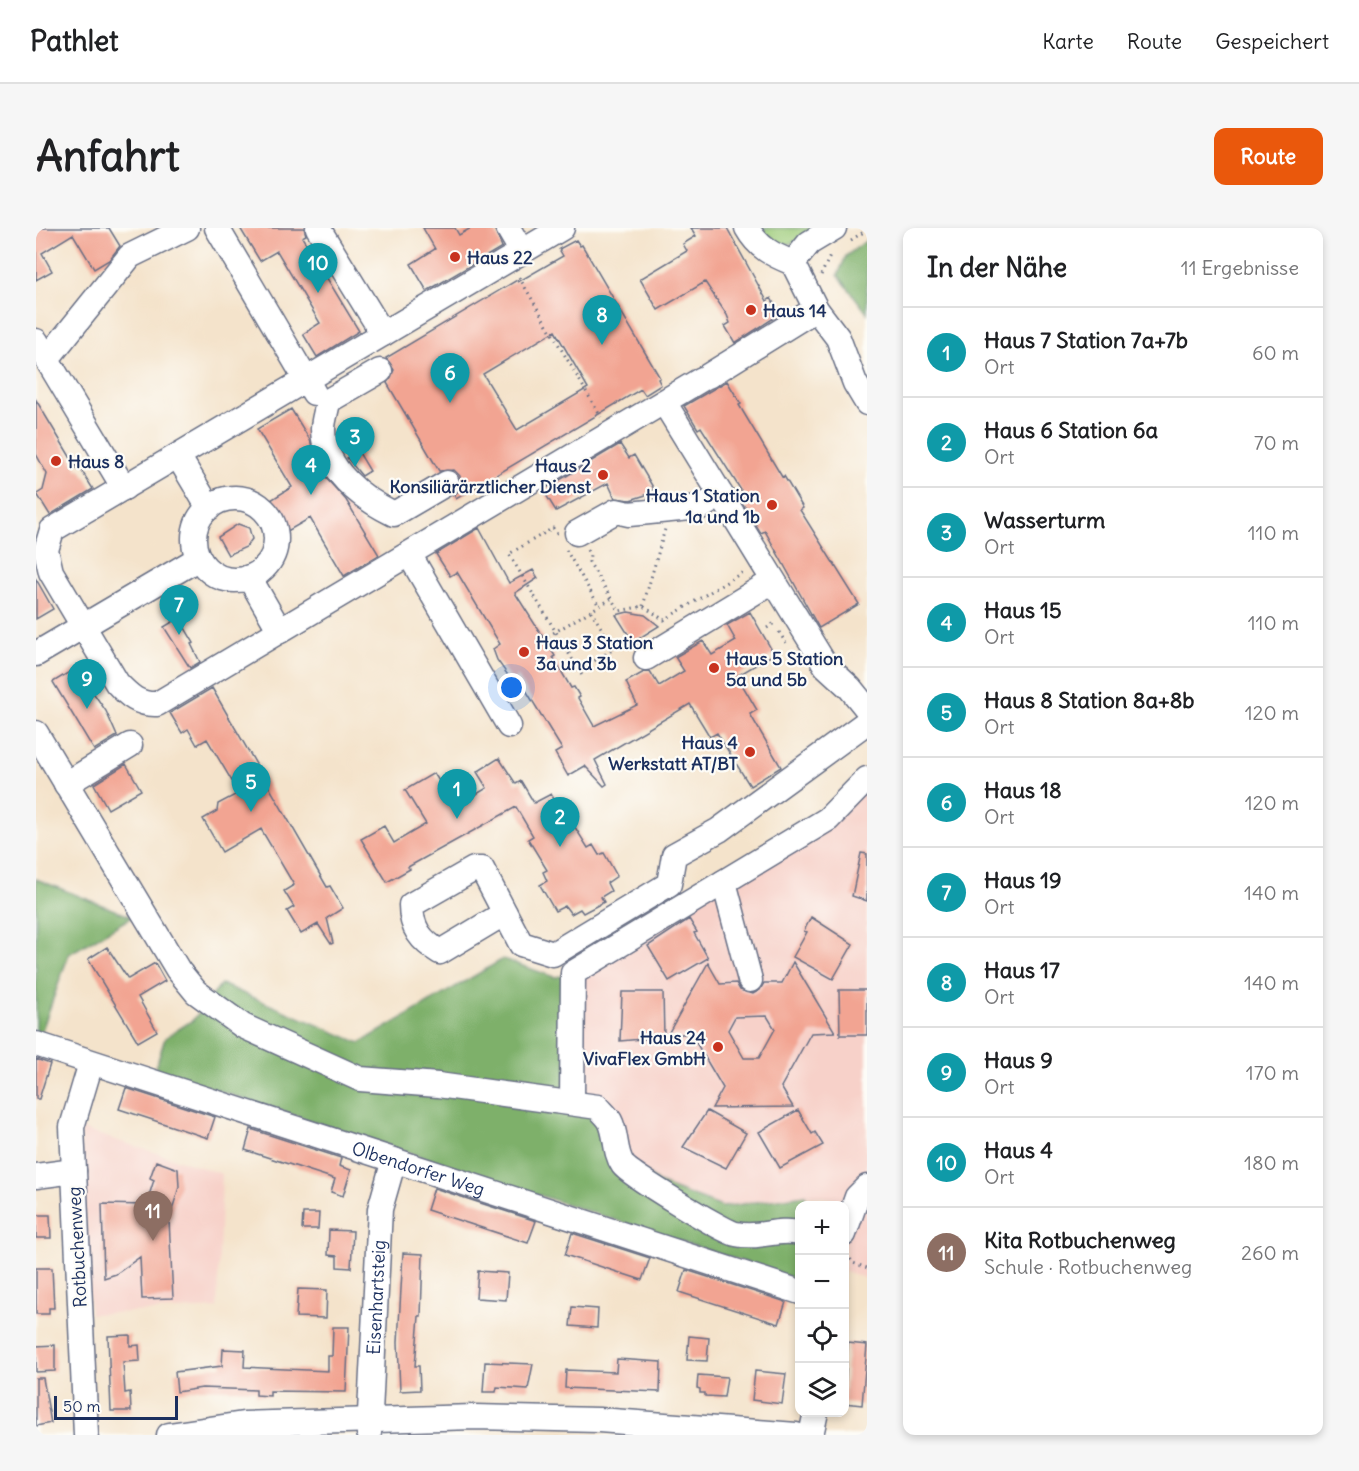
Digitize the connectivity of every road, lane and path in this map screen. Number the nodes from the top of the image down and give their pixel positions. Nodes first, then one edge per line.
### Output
1 (187, 228) edge
2 (217, 228) edge
3 (318, 228) edge
4 (508, 228) edge
5 (562, 228) edge
6 (747, 228) edge
7 (867, 230) edge
8 (841, 239) edge
9 (515, 256) junction
10 (793, 263) junction
11 (820, 276) dead end
12 (816, 309) junction
13 (383, 334) junction
14 (41, 350) edge
15 (380, 372) dead end
16 (306, 380) junction
17 (664, 402) junction
18 (867, 403) edge
19 (326, 413) junction
20 (611, 434) junction
21 (178, 456) junction
22 (447, 483) dead end
23 (124, 488) junction
24 (721, 495) junction
25 (209, 508) junction
26 (665, 528) dead end
27 (572, 541) junction
28 (408, 554) junction
29 (200, 558) junction
30 (737, 563) dead end
31 (249, 577) junction
32 (764, 586) junction
33 (611, 599) junction
34 (599, 606) junction
35 (643, 606) junction
36 (591, 611) junction
37 (84, 627) junction
38 (280, 631) junction
39 (556, 632) junction
40 (548, 636) dead end
41 (786, 643) dead end
42 (36, 654) edge
43 (646, 658) dead end
44 (578, 670) junction
45 (583, 677) dead end
46 (867, 709) edge
47 (867, 722) edge
48 (509, 726) dead end
49 (36, 733) edge
50 (130, 745) dead end
51 (867, 779) edge
52 (66, 784) junction
53 (724, 882) junction
54 (505, 913) dead end
55 (750, 980) dead end
56 (36, 1044) edge
57 (91, 1063) junction
58 (572, 1102) junction
59 (394, 1160) junction
60 (74, 1171) junction
61 (36, 1176) edge
62 (867, 1187) edge
63 (849, 1220) edge
64 (795, 1232) edge
65 (847, 1255) edge
66 (867, 1268) edge
67 (795, 1290) edge
68 (815, 1417) edge
69 (369, 1427) edge
70 (86, 1435) edge
71 (169, 1435) edge
72 (796, 1435) edge
73 (811, 1435) edge

1 - 14 street
2 - 16 street
3 - 13 street
4 - 9 street
5 - 9 street
6 - 10 street
7 - 8 path
8 - 10 street
8 - 11 path
9 - 13 street
9 - 20 path
10 - 12 street
12 - 17 street
12 - 18 street
13 - 16 street
14 - 23 street
15 - 19 street
16 - 19 street
16 - 21 street
17 - 20 street
17 - 24 street
19 - 22 street
20 - 28 street
21 - 23 street
21 - 25 street
23 - 37 street
24 - 27 street
24 - 32 street
25 - 29 street
25 - 31 street
26 - 35 path
27 - 33 path
27 - 34 path
27 - 39 path
28 - 38 street
28 - 48 street
29 - 31 street
29 - 37 street
30 - 35 path
31 - 38 street
32 - 41 path
32 - 43 street
32 - 46 street
33 - 34 path
33 - 35 path
34 - 36 path
36 - 39 path
36 - 44 path
37 - 38 street
37 - 42 street
39 - 40 path
39 - 44 path
44 - 45 path
47 - 54 street
49 - 52 street
50 - 52 street
51 - 53 street
52 - 58 street
53 - 55 street
53 - 58 street
56 - 57 street, Olbendorfer Weg
57 - 59 street, Olbendorfer Weg
57 - 60 street, Rotbuchenweg
58 - 64 street
59 - 67 street, Olbendorfer Weg
59 - 69 street, Eisenhartsteig
60 - 61 street
60 - 70 street, Rotbuchenweg
62 - 63 street
65 - 66 path
68 - 73 street
69 - 71 street
69 - 72 street

